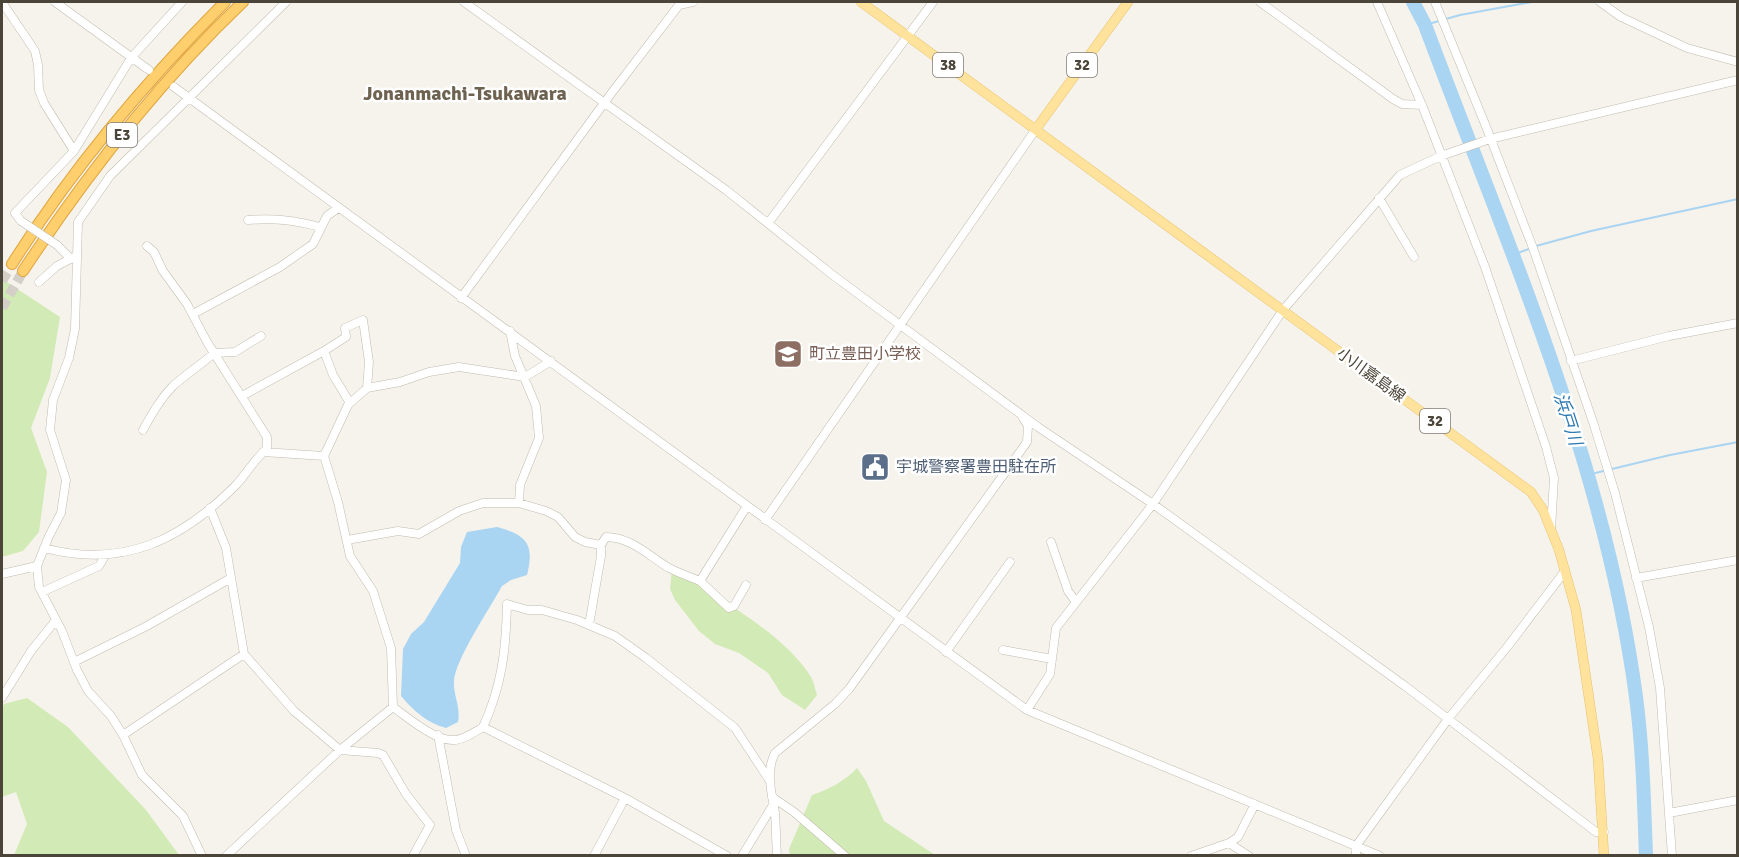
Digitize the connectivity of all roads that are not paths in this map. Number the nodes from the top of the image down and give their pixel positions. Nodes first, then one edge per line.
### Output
1 (2, 2) edge
2 (55, 2) edge
3 (182, 2) edge
4 (217, 2) edge
5 (225, 2) edge
6 (286, 2) edge
7 (464, 2) edge
8 (693, 2) edge
9 (861, 2) edge
10 (933, 2) edge
11 (1128, 2) edge
12 (1260, 2) edge
13 (1377, 2) edge
14 (1435, 2) edge
15 (1599, 2) edge
16 (677, 3) edge
17 (240, 4) edge
18 (908, 36) junction
19 (131, 58) junction
20 (1737, 62) edge
21 (162, 68) junction
22 (149, 70) dead end
23 (1737, 80) edge
24 (174, 87) dead end
25 (189, 98) junction
26 (604, 103) junction
27 (1422, 105) junction
28 (1036, 129) junction
29 (1490, 139) junction
30 (74, 151) junction
31 (1441, 156) junction
32 (1379, 198) junction
33 (338, 208) junction
34 (248, 220) dead end
35 (769, 222) junction
36 (320, 227) junction
37 (147, 246) dead end
38 (73, 257) junction
39 (1414, 257) dead end
40 (12, 264) tunnel mouth
41 (23, 271) tunnel mouth
42 (39, 282) dead end
43 (461, 298) junction
44 (1283, 310) junction
45 (193, 314) junction
46 (1737, 323) edge
47 (900, 324) junction
48 (510, 331) junction
49 (261, 336) dead end
50 (324, 351) junction
51 (214, 353) junction
52 (551, 361) junction
53 (1571, 361) junction
54 (525, 377) junction
55 (367, 388) junction
56 (242, 396) junction
57 (350, 403) junction
58 (1021, 414) junction
59 (143, 429) dead end
60 (263, 452) junction
61 (324, 456) junction
62 (519, 503) junction
63 (1153, 504) junction
64 (747, 506) junction
65 (210, 508) junction
66 (765, 520) junction
67 (1551, 530) junction
68 (347, 540) junction
69 (1051, 542) dead end
70 (601, 545) junction
71 (44, 548) junction
72 (105, 556) junction
73 (1737, 560) edge
74 (1010, 562) dead end
75 (37, 566) junction
76 (1565, 571) junction
77 (2, 574) edge
78 (231, 578) junction
79 (1636, 578) junction
80 (700, 581) junction
81 (746, 585) dead end
82 (42, 592) junction
83 (1076, 602) junction
84 (900, 618) junction
85 (57, 620) junction
86 (589, 625) junction
87 (1003, 650) dead end
88 (946, 652) junction
89 (244, 654) junction
90 (1052, 659) junction
91 (74, 662) junction
92 (2, 698) edge
93 (393, 706) junction
94 (1027, 710) junction
95 (1448, 719) junction
96 (483, 727) junction
97 (123, 735) junction
98 (438, 735) junction
99 (340, 750) junction
100 (770, 782) junction
101 (625, 798) junction
102 (1737, 800) edge
103 (773, 801) junction
104 (1255, 804) junction
105 (1669, 813) junction
106 (1604, 832) junction
107 (1229, 843) junction
108 (1356, 846) junction
109 (202, 855) edge
110 (226, 855) edge
111 (413, 855) edge
112 (466, 855) edge
113 (594, 855) edge
114 (727, 855) edge
115 (742, 855) edge
116 (777, 855) edge
117 (845, 855) edge
118 (1191, 855) edge
119 (1249, 855) edge
120 (1356, 855) edge
121 (1380, 855) edge
122 (1604, 855) edge
123 (1672, 855) edge

1 - 30 street
2 - 19 street
3 - 19 street
4 - 21 highway
5 - 21 highway, E3
6 - 25 street
7 - 26 street
8 - 16 street
9 - 18 main road, 38
10 - 18 street
11 - 28 main road, 32
12 - 27 street
13 - 27 street
14 - 29 street
15 - 20 street
16 - 26 street
17 - 41 highway, E3
18 - 28 main road, 38
18 - 35 street
19 - 22 street
19 - 30 street
21 - 40 highway, E3
23 - 29 street
24 - 25 street
25 - 33 street
25 - 38 street
26 - 35 street
26 - 43 street
27 - 31 street
28 - 44 main road, 小川嘉島線 / 32
28 - 47 street
29 - 31 street
29 - 53 street
30 - 38 street, bridge
31 - 32 street
31 - 67 street
32 - 39 street
32 - 44 street
33 - 36 street
33 - 43 street
34 - 36 street
35 - 47 street
36 - 45 street
37 - 45 street
38 - 42 street
38 - 71 street
43 - 48 street
44 - 63 street
44 - 67 main road, 小川嘉島線 / 32
45 - 51 street
46 - 53 street
47 - 58 street
47 - 66 street
48 - 52 street
48 - 54 street
49 - 51 street
50 - 55 street
50 - 56 street
50 - 57 street
51 - 56 street
51 - 59 street
52 - 54 street
52 - 64 street
53 - 79 street
54 - 55 street
54 - 62 street
55 - 57 street
56 - 60 street
57 - 61 street
58 - 63 street
58 - 84 street
60 - 61 street
60 - 65 street
61 - 68 street
62 - 68 street
62 - 70 street
63 - 83 street
63 - 95 street
64 - 66 street
64 - 80 street
65 - 72 street
65 - 78 street
66 - 84 street
67 - 76 main road, 小川嘉島線 / 32
68 - 93 street
69 - 83 street
70 - 80 street
70 - 86 street
71 - 72 street
71 - 75 street
72 - 82 street
73 - 79 street
74 - 88 street
75 - 77 street
75 - 82 street
76 - 95 street
76 - 106 main road, 小川嘉島線 / 32
78 - 89 street
78 - 91 street
79 - 105 street
80 - 81 street
82 - 85 street
83 - 90 street
84 - 88 street
84 - 100 street
85 - 91 street
85 - 92 street
86 - 96 street
86 - 100 street
87 - 90 street
88 - 94 street
89 - 97 street
89 - 99 street
90 - 94 street
91 - 97 street
93 - 98 street
93 - 99 street
94 - 104 street
95 - 106 street
95 - 108 street
96 - 98 street
96 - 101 street
97 - 109 street
98 - 112 street
99 - 110 street
99 - 111 street
100 - 103 street
101 - 113 street
101 - 114 street
102 - 105 street
103 - 115 street
103 - 116 street
103 - 117 street
104 - 107 street
104 - 108 street
105 - 123 street
106 - 122 main road, 小川嘉島線 / 32
107 - 118 street
107 - 119 street
108 - 120 street
108 - 121 street

